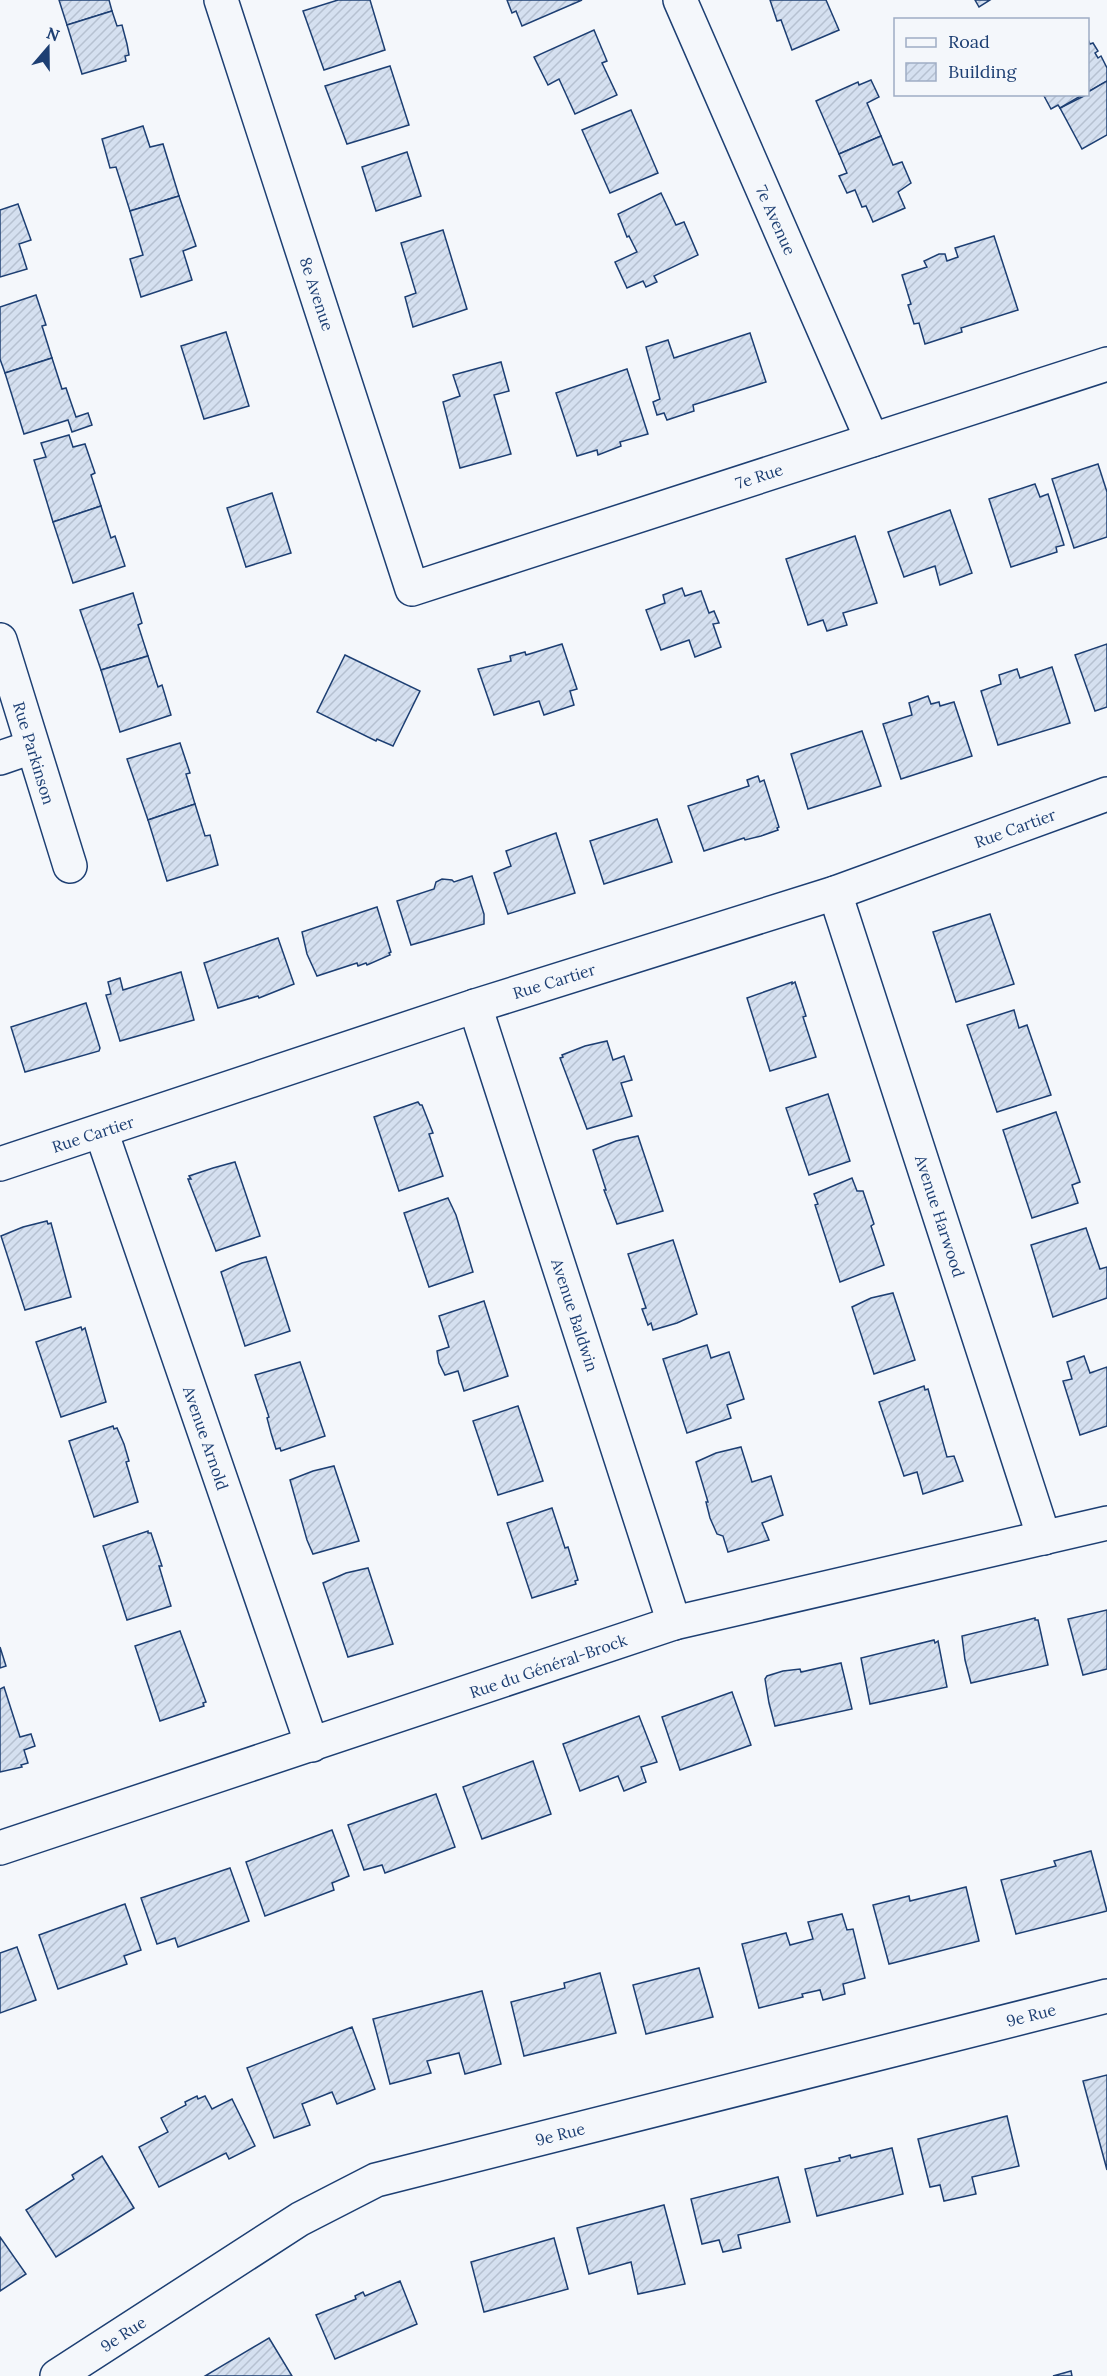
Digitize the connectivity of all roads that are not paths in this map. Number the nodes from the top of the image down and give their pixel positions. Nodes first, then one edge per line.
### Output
1 (221, 0) edge
2 (680, 0) edge
3 (1107, 364) edge
4 (872, 440) junction
5 (412, 589) joint
6 (0, 640) edge
7 (32, 747) junction
8 (0, 758) edge
9 (1107, 794) edge
10 (70, 866) dead end
11 (835, 893) junction
12 (475, 1006) junction
13 (101, 1131) junction
14 (0, 1164) edge
15 (1107, 1523) edge
16 (1044, 1538) junction
17 (674, 1623) junction
18 (312, 1745) junction
19 (0, 1848) edge
20 (1107, 1996) edge
21 (57, 2376) edge

1 - 5 street, 8e Avenue
2 - 4 street, 7e Avenue
3 - 4 street, 7e Rue
4 - 5 street, 7e Rue
6 - 7 street, Rue Parkinson
7 - 8 street
7 - 10 street, Rue Parkinson
9 - 11 street, Rue Cartier
11 - 12 street, Rue Cartier
11 - 16 street, Avenue Harwood
12 - 13 street, Rue Cartier
12 - 17 street, Avenue Baldwin
13 - 14 street, Rue Cartier
13 - 18 street, Avenue Arnold
15 - 16 street, Rue du Général-Brock
16 - 17 street, Rue du Général-Brock
17 - 18 street, Rue du Général-Brock
18 - 19 street, Rue du Général-Brock
20 - 21 street, 9e Rue

